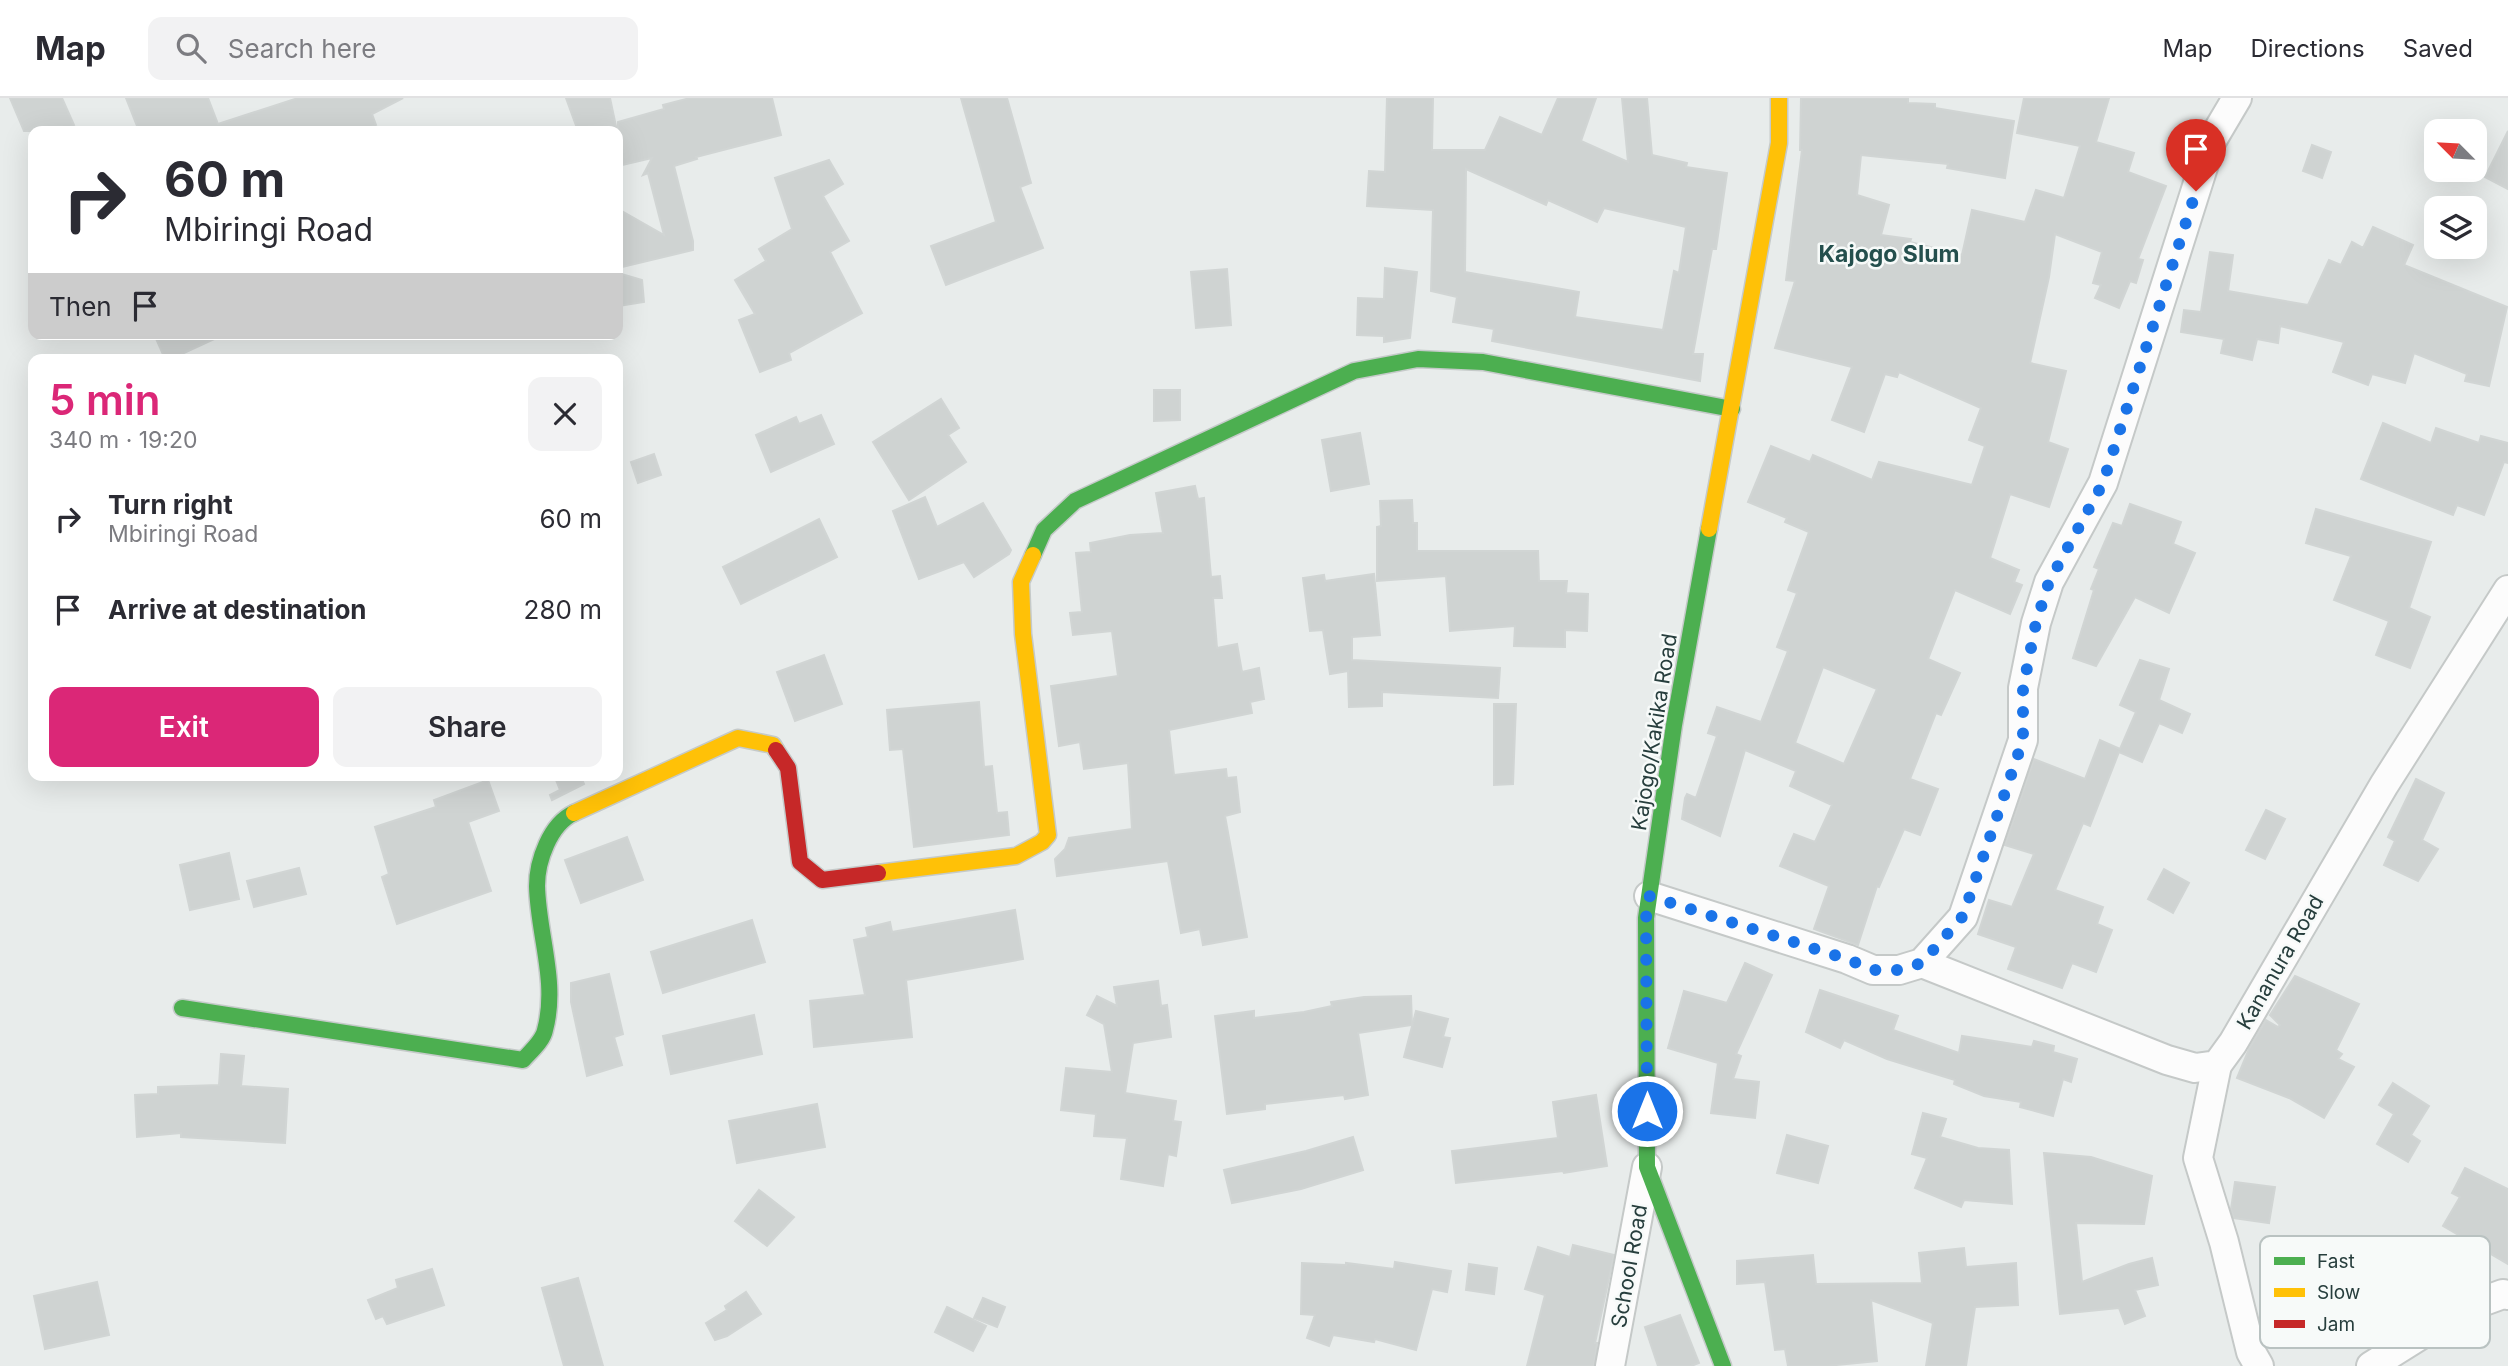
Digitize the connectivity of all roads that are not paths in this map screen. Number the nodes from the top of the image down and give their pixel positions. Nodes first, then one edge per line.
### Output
1 (1779, 98) edge
2 (2237, 98) edge
3 (1731, 409) junction
4 (2508, 590) edge
5 (1649, 896) junction
6 (1922, 963) junction
7 (182, 1008) dead end
8 (2217, 1065) junction
9 (1647, 1167) junction
10 (2508, 1295) edge
11 (2490, 1299) edge
12 (2400, 1348) edge
13 (1610, 1366) edge
14 (1723, 1366) edge
15 (2259, 1366) edge
16 (2371, 1366) edge

1 - 3 street, Kajogo/Kakika Road
2 - 6 street
3 - 5 street, Kajogo/Kakika Road
3 - 7 street
4 - 8 street, Kananura Road
5 - 6 street
5 - 9 street, Kajogo/Kakika Road
6 - 8 street
8 - 15 street
9 - 13 street, School Road
9 - 14 street, Kajogo/Kakika Road
10 - 11 street
12 - 16 street

